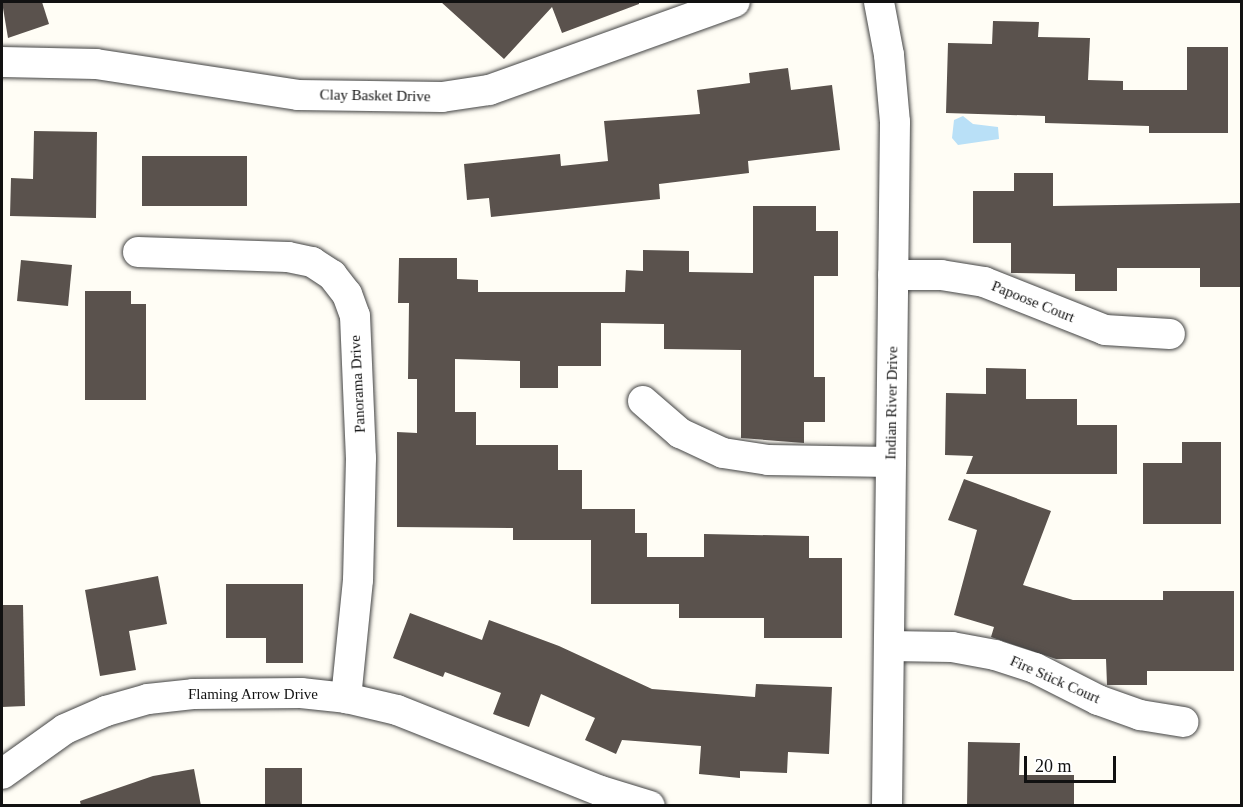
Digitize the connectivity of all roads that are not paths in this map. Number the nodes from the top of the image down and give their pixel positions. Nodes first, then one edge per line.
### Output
1 (735, 2) edge
2 (879, 2) edge
3 (2, 62) edge
4 (138, 252) dead end
5 (893, 274) junction
6 (1170, 334) dead end
7 (643, 401) dead end
8 (891, 462) junction
9 (889, 646) junction
10 (346, 698) junction
11 (1184, 722) dead end
12 (2, 774) edge
13 (650, 806) edge
14 (887, 806) edge

1 - 3 street, Clay Basket Drive
2 - 5 street, Indian River Drive
4 - 10 street, Panorama Drive
5 - 6 street, Papoose Court
5 - 8 street, Indian River Drive
7 - 8 street
8 - 9 street, Indian River Drive
9 - 11 street, Fire Stick Court
9 - 14 street, Indian River Drive
10 - 12 street, Flaming Arrow Drive
10 - 13 street, Flaming Arrow Drive

